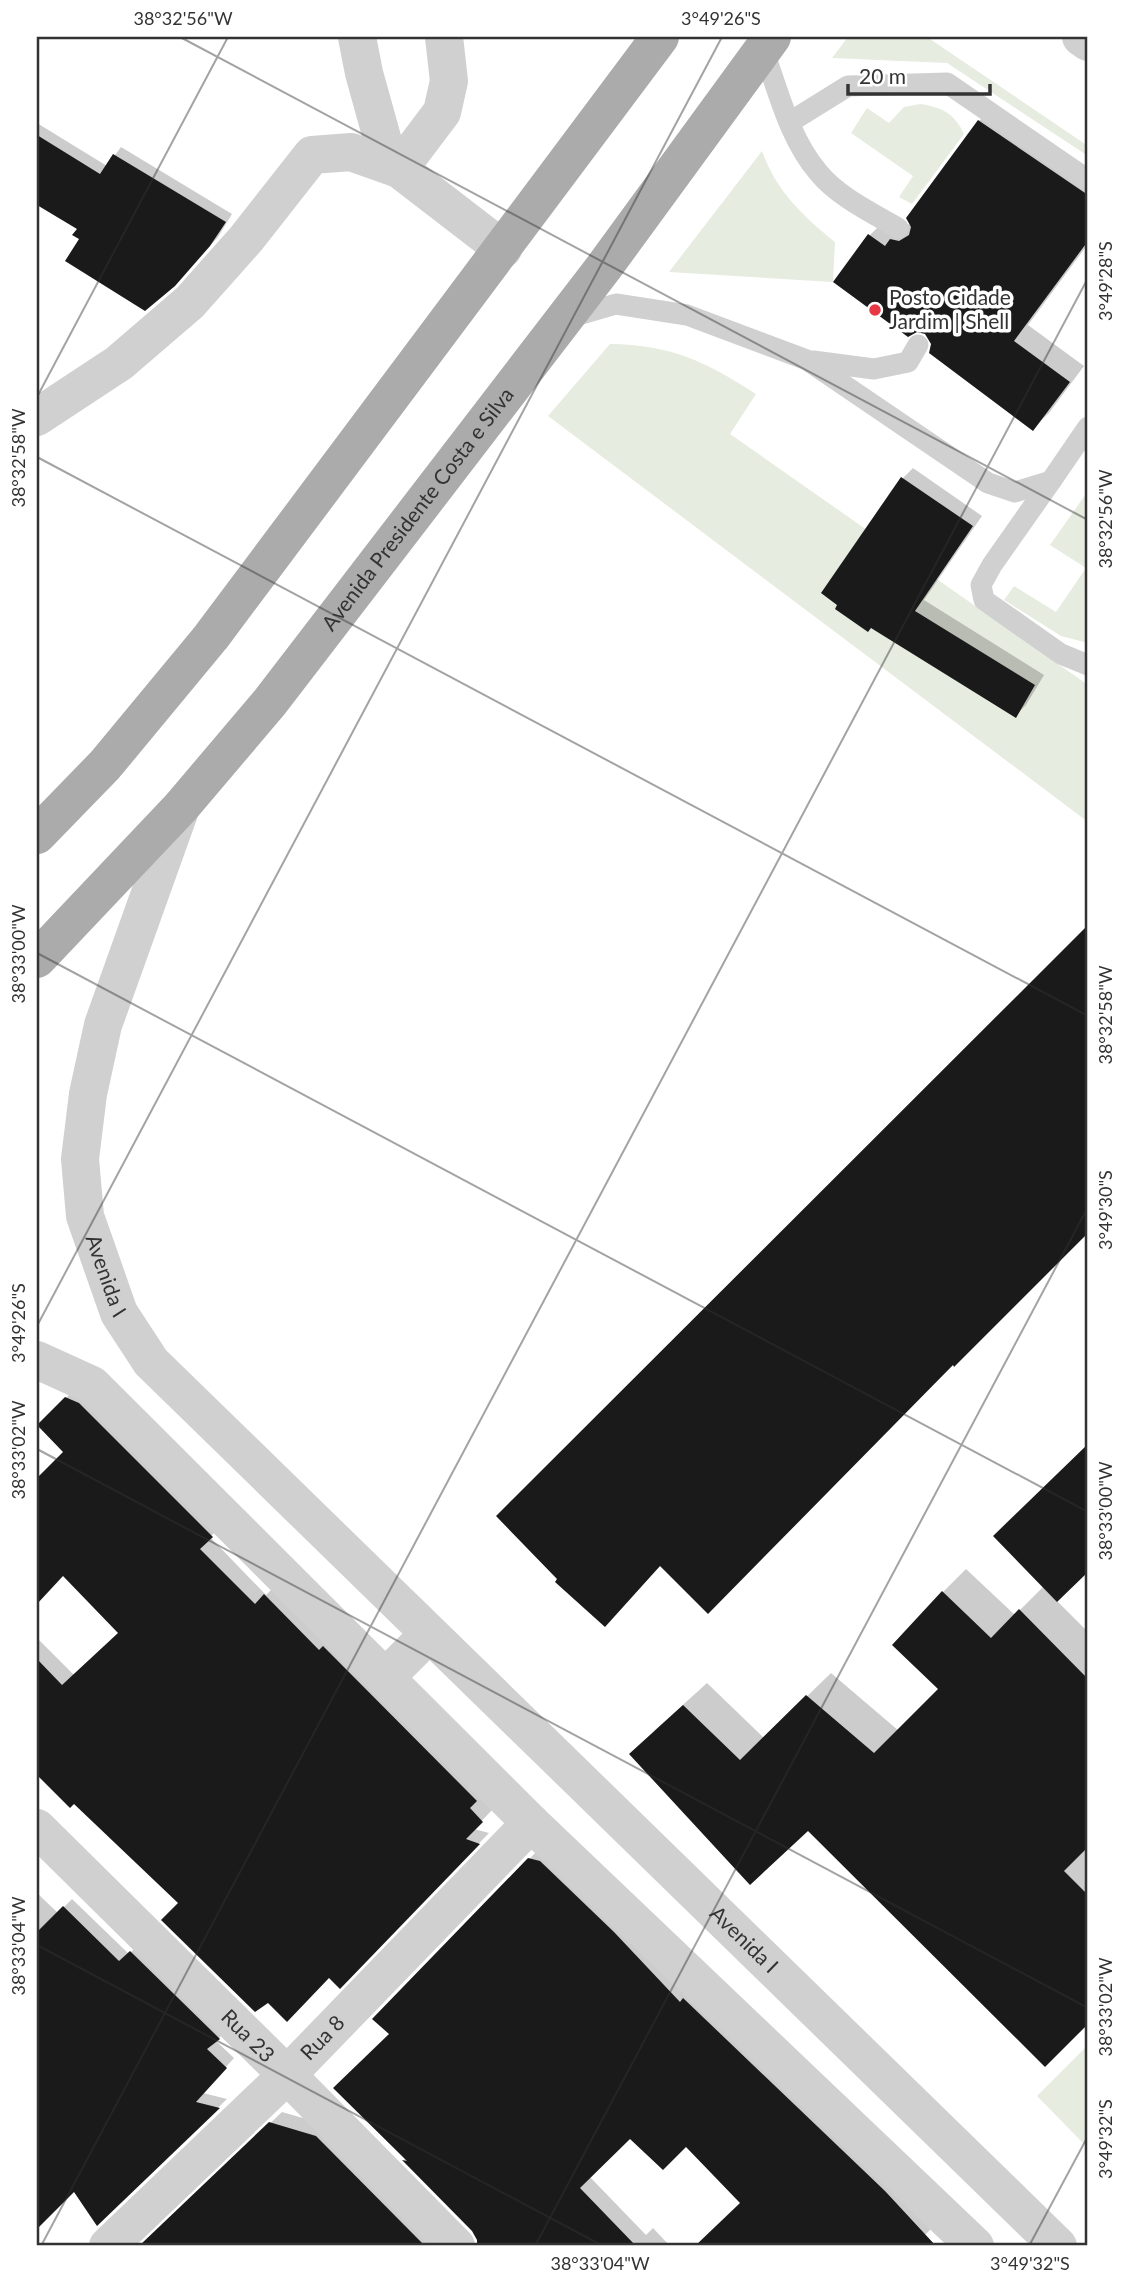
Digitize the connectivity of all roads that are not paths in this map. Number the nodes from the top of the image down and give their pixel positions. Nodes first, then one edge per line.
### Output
1 (357, 37) edge
2 (444, 37) edge
3 (660, 37) edge
4 (1081, 37) edge
5 (1088, 42) edge
6 (768, 43) edge
7 (790, 122) junction
8 (399, 169) junction
9 (1088, 180) edge
10 (898, 228) dead end
11 (503, 249) junction
12 (563, 320) junction
13 (918, 345) dead end
14 (807, 360) junction
15 (37, 417) edge
16 (1085, 440) edge
17 (1051, 481) junction
18 (1088, 665) edge
19 (181, 807) junction
20 (37, 835) edge
21 (37, 959) edge
22 (37, 1360) edge
23 (429, 1634) junction
24 (385, 1678) junction
25 (531, 1823) junction
26 (37, 1828) edge
27 (287, 2075) junction
28 (108, 2246) edge
29 (456, 2246) edge
30 (975, 2246) edge
31 (1058, 2246) edge

1 - 8 street
2 - 8 street
3 - 11 main road
4 - 5 street
6 - 7 lane
6 - 12 main road, Avenida Presidente Costa e Silva
7 - 9 lane
7 - 10 lane
8 - 11 street
8 - 15 street
11 - 20 main road
12 - 14 lane
12 - 19 main road, Avenida Presidente Costa e Silva
13 - 14 lane
14 - 17 lane
16 - 17 lane
17 - 18 lane
19 - 21 main road, Avenida Presidente Costa e Silva
19 - 23 street, Avenida I
22 - 24 street
23 - 24 street
23 - 31 street, Avenida I
24 - 25 street
25 - 27 street, Rua 8
25 - 30 street
26 - 27 street, Rua 23
27 - 28 street, Rua 8
27 - 29 street, Rua 23

